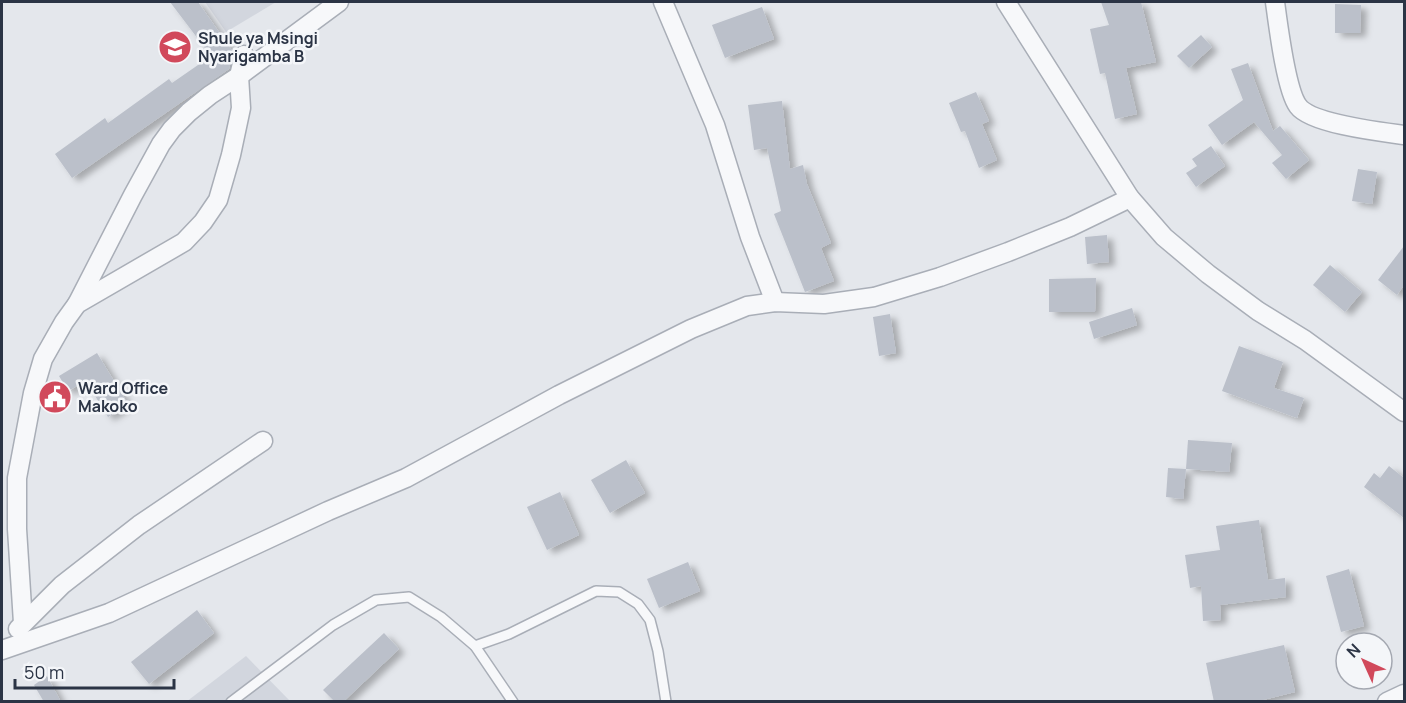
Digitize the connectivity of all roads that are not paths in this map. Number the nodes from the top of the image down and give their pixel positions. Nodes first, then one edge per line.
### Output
1 (339, 2) edge
2 (663, 2) edge
3 (1006, 2) edge
4 (1275, 2) edge
5 (244, 54) dead end
6 (239, 76) junction
7 (1404, 135) edge
8 (1130, 198) junction
9 (775, 302) junction
10 (77, 304) junction
11 (1404, 412) edge
12 (263, 441) dead end
13 (22, 623) junction
14 (475, 646) junction
15 (3, 648) edge
16 (1404, 694) edge
17 (231, 702) edge
18 (513, 702) edge
19 (666, 702) edge
20 (1387, 702) edge

1 - 6 street
2 - 9 street
3 - 8 street
4 - 7 street
5 - 6 street
6 - 10 street
6 - 10 street
8 - 9 street
8 - 11 street
9 - 15 street
10 - 13 street
12 - 13 street
13 - 15 street
14 - 17 lane
14 - 18 lane
14 - 19 lane
16 - 20 street

